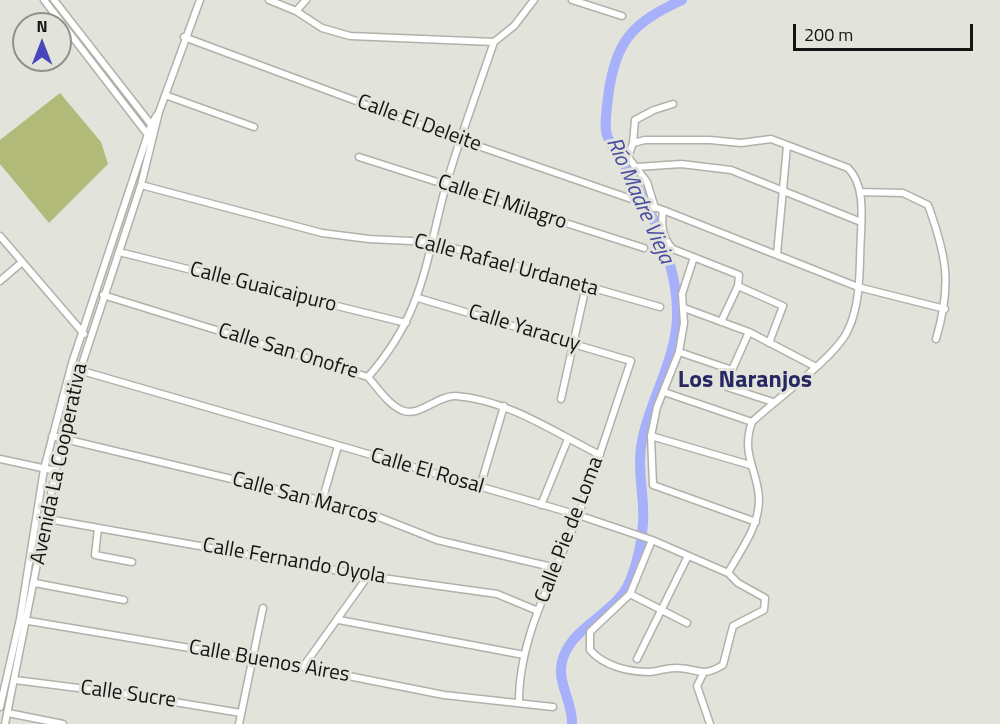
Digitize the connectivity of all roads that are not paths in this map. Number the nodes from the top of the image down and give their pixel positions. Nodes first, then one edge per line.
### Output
1 (44, 0) edge
2 (54, 0) edge
3 (200, 0) edge
4 (269, 0) edge
5 (306, 0) edge
6 (534, 0) edge
7 (572, 0) edge
8 (296, 11) junction
9 (622, 16) dead end
10 (184, 37) junction
11 (494, 42) junction
12 (165, 95) junction
13 (673, 104) dead end
14 (159, 112) junction
15 (151, 125) junction
16 (254, 128) dead end
17 (156, 131) junction
18 (148, 134) junction
19 (153, 140) junction
20 (461, 140) junction
21 (633, 143) junction
22 (787, 146) junction
23 (359, 157) dead end
24 (637, 167) junction
25 (141, 185) junction
26 (446, 185) junction
27 (782, 190) junction
28 (860, 192) junction
29 (653, 208) junction
30 (663, 210) junction
31 (861, 222) junction
32 (0, 236) edge
33 (432, 242) junction
34 (644, 248) dead end
35 (119, 252) junction
36 (777, 254) junction
37 (694, 257) junction
38 (21, 263) junction
39 (0, 281) edge
40 (586, 286) junction
41 (738, 286) junction
42 (858, 286) junction
43 (96, 294) junction
44 (104, 295) junction
45 (418, 298) junction
46 (660, 307) dead end
47 (684, 308) junction
48 (945, 309) junction
49 (721, 322) junction
50 (406, 323) junction
51 (83, 332) junction
52 (749, 332) junction
53 (89, 339) junction
54 (936, 339) dead end
55 (769, 343) junction
56 (573, 344) junction
57 (679, 352) junction
58 (631, 360) joint
59 (816, 367) junction
60 (79, 370) junction
61 (732, 370) junction
62 (368, 377) junction
63 (664, 392) junction
64 (561, 399) dead end
65 (773, 402) junction
66 (504, 406) junction
67 (752, 422) junction
68 (52, 436) junction
69 (651, 436) junction
70 (62, 438) junction
71 (568, 439) junction
72 (338, 446) junction
73 (600, 455) junction
74 (0, 459) edge
75 (750, 465) junction
76 (44, 469) junction
77 (56, 471) junction
78 (480, 487) junction
79 (322, 501) junction
80 (541, 505) junction
81 (578, 515) junction
82 (48, 519) junction
83 (756, 522) junction
84 (98, 528) junction
85 (649, 539) junction
86 (688, 556) junction
87 (132, 562) dead end
88 (556, 568) junction
89 (728, 573) junction
90 (368, 576) junction
91 (35, 583) junction
92 (630, 594) junction
93 (124, 600) dead end
94 (263, 608) dead end
95 (660, 610) junction
96 (538, 611) junction
97 (23, 620) junction
98 (339, 620) junction
99 (687, 623) dead end
100 (524, 655) junction
101 (252, 658) junction
102 (637, 658) dead end
103 (303, 667) junction
104 (703, 674) junction
105 (15, 680) junction
106 (519, 701) junction
107 (0, 707) edge
108 (553, 707) dead end
109 (8, 713) junction
110 (241, 713) junction
111 (6, 724) edge
112 (63, 724) edge
113 (239, 724) edge
114 (711, 724) edge

1 - 18 street
2 - 15 street
3 - 10 street, Avenida La Cooperativa
4 - 8 street
5 - 8 street
6 - 11 street
7 - 9 street
8 - 11 street
10 - 12 street, Avenida La Cooperativa
10 - 20 street, Calle El Deleite
11 - 20 street
12 - 14 street, Avenida La Cooperativa
12 - 16 street
13 - 21 street
14 - 15 street, Avenida La Cooperativa
14 - 17 street, Avenida La Cooperativa
15 - 17 street
15 - 18 street, Avenida La Cooperativa
17 - 19 street, Avenida La Cooperativa
18 - 19 street
18 - 43 street, Avenida La Cooperativa
19 - 25 street, Avenida La Cooperativa
20 - 26 street
20 - 29 street, Calle El Deleite
21 - 22 street
21 - 24 street
22 - 27 street
22 - 28 street
23 - 26 street, Calle El Milagro
24 - 27 street
24 - 29 street
25 - 33 street, Calle Rafael Urdaneta
25 - 35 street, Avenida La Cooperativa
26 - 33 street
26 - 34 street, Calle El Milagro
27 - 31 street
27 - 36 street
28 - 31 street
28 - 48 street
29 - 30 street, Calle El Deleite
30 - 36 street, Calle El Deleite
30 - 37 street
31 - 42 street
32 - 38 street
33 - 40 street, Calle Rafael Urdaneta
33 - 45 street
35 - 44 street, Avenida La Cooperativa
35 - 50 street, Calle Guaicaipuro
36 - 42 street, Calle El Deleite
37 - 41 street
37 - 47 street
38 - 39 street
38 - 51 street
40 - 46 street, Calle Rafael Urdaneta
40 - 56 street
41 - 49 street
41 - 55 street
42 - 48 street, Calle El Deleite
42 - 59 street
43 - 44 street, Calle San Onofre
43 - 51 street, Avenida La Cooperativa
44 - 53 street, Avenida La Cooperativa
44 - 62 street, Calle San Onofre
45 - 50 street
45 - 56 street, Calle Yaracuy
47 - 49 street
47 - 57 street
48 - 54 street
49 - 52 street
50 - 62 street
51 - 53 street
51 - 68 street, Avenida La Cooperativa
52 - 55 street
52 - 61 street
53 - 60 street, Avenida La Cooperativa
55 - 59 street
56 - 58 street, Calle Yaracuy
56 - 64 street
57 - 61 street
57 - 63 street
58 - 73 street, Calle Pie de Loma
59 - 65 street
60 - 70 street, Avenida La Cooperativa
60 - 72 street, Calle El Rosal
61 - 65 street
62 - 66 street, Calle San Onofre
63 - 67 street
63 - 69 street
65 - 67 street
66 - 71 street, Calle San Onofre
66 - 78 street
67 - 75 street
68 - 70 street, Calle San Marcos
68 - 76 street, Avenida La Cooperativa
69 - 75 street
69 - 83 street
70 - 77 street, Avenida La Cooperativa
70 - 79 street, Calle San Marcos
71 - 73 street, Calle San Onofre
71 - 80 street
72 - 78 street, Calle El Rosal
72 - 79 street
73 - 81 street, Calle Pie de Loma
74 - 76 street
75 - 83 street
76 - 77 street
76 - 97 street, Avenida La Cooperativa
77 - 82 street, Avenida La Cooperativa
78 - 80 street, Calle El Rosal
79 - 88 street, Calle San Marcos
80 - 81 street, Calle El Rosal
81 - 85 street, Calle El Rosal
81 - 88 street, Calle Pie de Loma
82 - 84 street, Calle Fernando Oyola
82 - 91 street, Avenida La Cooperativa
83 - 89 street
84 - 87 street
84 - 90 street, Calle Fernando Oyola
85 - 86 street, Calle El Rosal
85 - 92 street
86 - 89 street, Calle El Rosal
86 - 95 street
88 - 96 street, Calle Pie de Loma
89 - 104 street, Calle El Rosal
90 - 96 street, Calle Fernando Oyola
90 - 98 street
91 - 93 street
91 - 97 street, Avenida La Cooperativa
92 - 95 street
92 - 104 street
94 - 101 street
95 - 99 street
95 - 102 street
96 - 100 street, Calle Pie de Loma
97 - 101 street, Calle Buenos Aires
97 - 105 street, Avenida La Cooperativa
97 - 107 street, Avenida La Cooperativa
98 - 100 street
98 - 103 street
100 - 106 street, Calle Pie de Loma
101 - 103 street, Calle Buenos Aires
101 - 110 street
103 - 106 street, Calle Buenos Aires
104 - 114 street
105 - 109 street, Avenida La Cooperativa
105 - 110 street, Calle Sucre
106 - 108 street, Calle Buenos Aires
109 - 111 street, Avenida La Cooperativa
109 - 112 street
110 - 113 street

